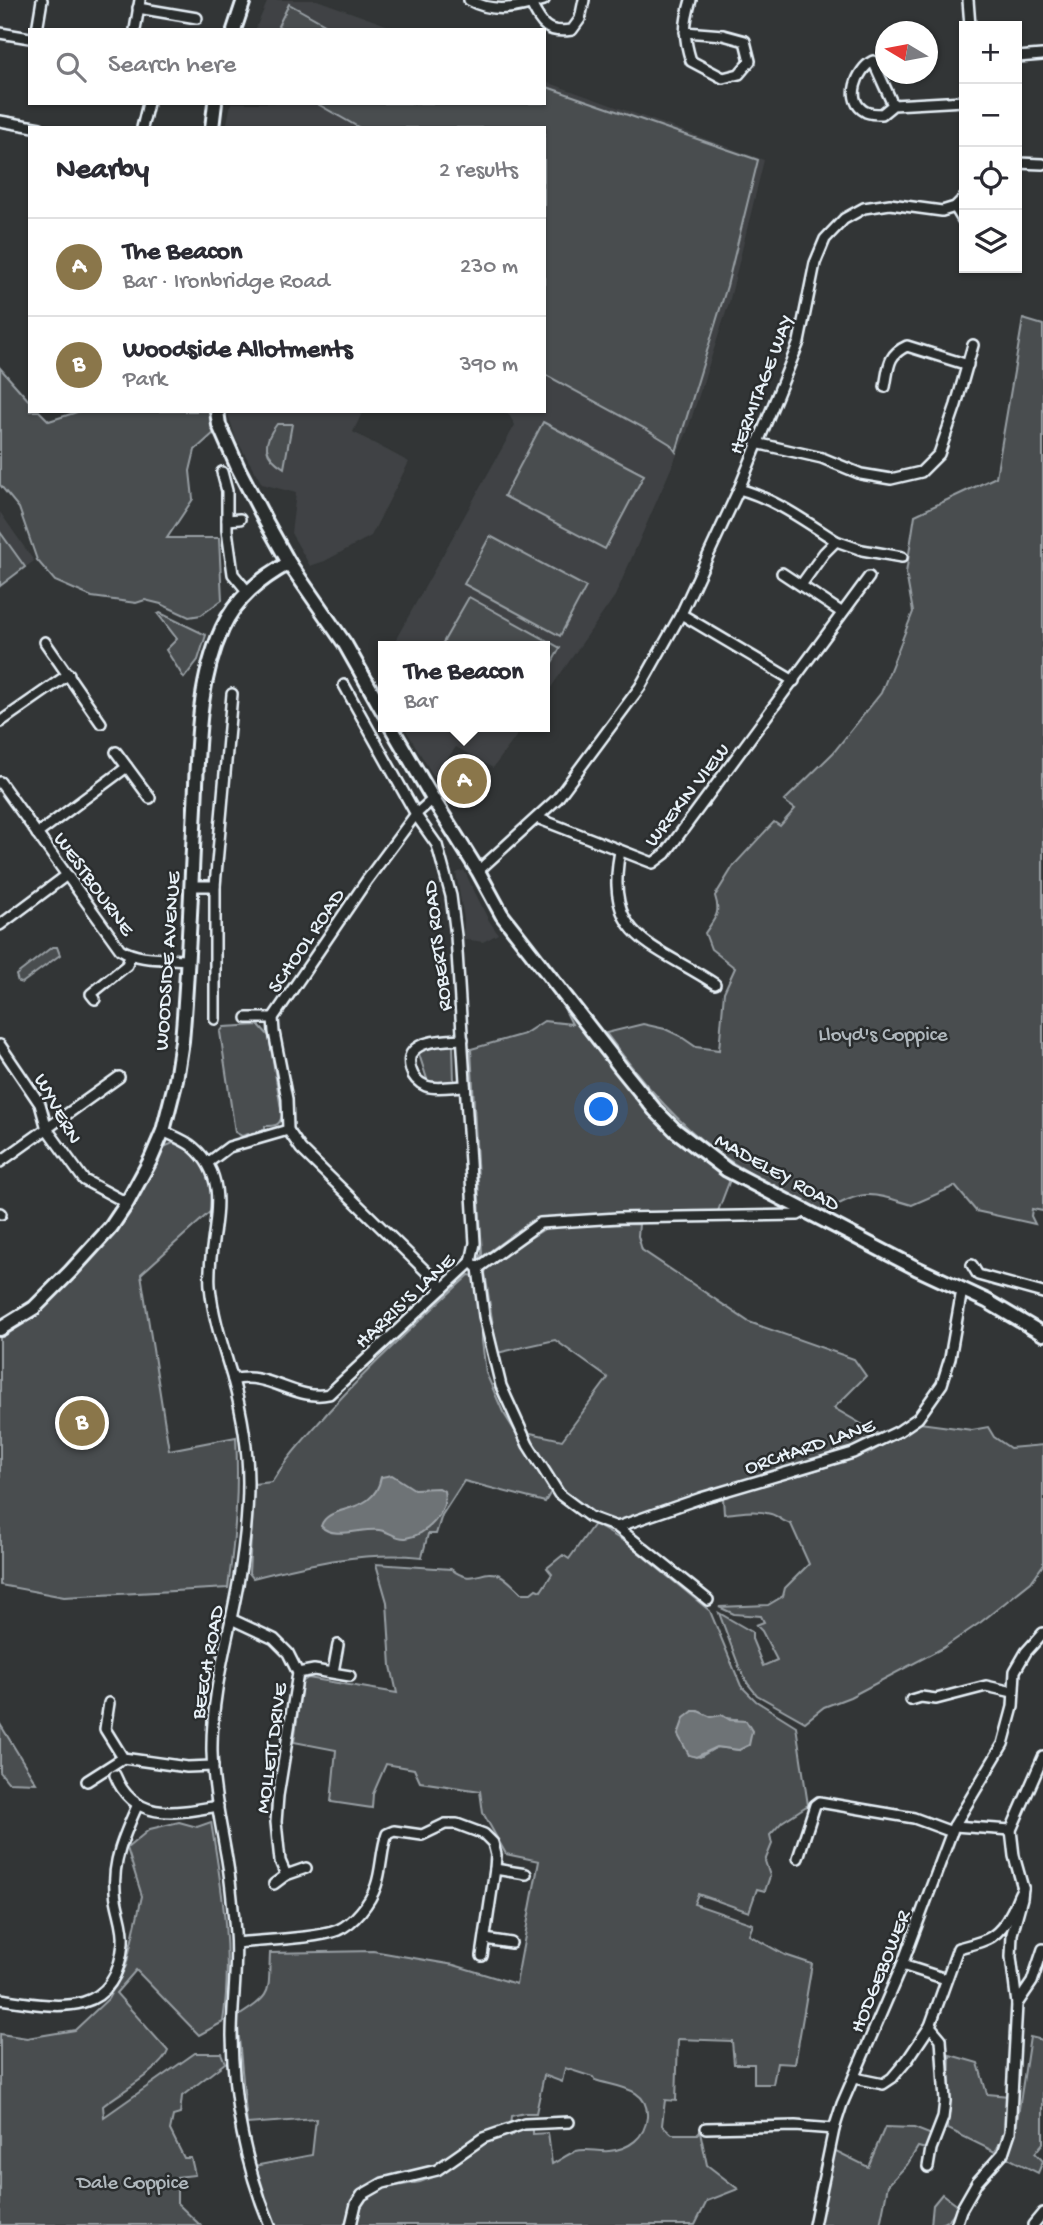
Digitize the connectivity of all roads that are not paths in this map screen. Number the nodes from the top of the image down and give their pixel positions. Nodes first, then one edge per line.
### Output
1 (41, 0) edge
2 (244, 0) edge
3 (469, 0) edge
4 (544, 0) edge
5 (584, 0) edge
6 (691, 0) edge
7 (968, 0) edge
8 (139, 4) edge
9 (531, 4) junction
10 (197, 18) dead end
11 (970, 21) edge
12 (37, 28) edge
13 (135, 28) edge
14 (235, 28) edge
15 (685, 32) junction
16 (0, 33) edge
17 (28, 38) edge
18 (1042, 55) edge
19 (1022, 57) edge
20 (959, 102) edge
21 (893, 104) junction
22 (148, 105) edge
23 (215, 105) edge
24 (0, 121) edge
25 (29, 126) edge
26 (142, 126) edge
27 (212, 126) edge
28 (1022, 163) edge
29 (1043, 164) edge
30 (959, 203) edge
31 (955, 207) junction
32 (959, 214) edge
33 (973, 345) dead end
34 (968, 365) junction
35 (885, 387) dead end
36 (217, 413) edge
37 (756, 443) junction
38 (222, 472) dead end
39 (739, 489) junction
40 (240, 519) dead end
41 (227, 520) junction
42 (836, 541) junction
43 (902, 557) dead end
44 (289, 563) junction
45 (782, 573) dead end
46 (869, 577) dead end
47 (801, 585) junction
48 (248, 592) junction
49 (841, 612) junction
50 (681, 614) junction
51 (46, 642) dead end
52 (69, 674) junction
53 (794, 681) junction
54 (344, 685) dead end
55 (232, 694) dead end
56 (378, 704) edge
57 (0, 722) edge
58 (101, 723) dead end
59 (394, 732) edge
60 (116, 752) dead end
61 (127, 767) junction
62 (0, 782) edge
63 (150, 798) dead end
64 (433, 799) junction
65 (416, 814) junction
66 (537, 818) junction
67 (37, 834) junction
68 (620, 850) junction
69 (478, 871) junction
70 (67, 875) junction
71 (191, 886) junction
72 (215, 886) junction
73 (0, 925) edge
74 (130, 955) junction
75 (187, 960) junction
76 (715, 984) dead end
77 (95, 999) dead end
78 (247, 1018) dead end
79 (274, 1018) junction
80 (215, 1019) dead end
81 (463, 1039) junction
82 (0, 1045) edge
83 (119, 1077) dead end
84 (465, 1086) junction
85 (47, 1129) junction
86 (288, 1130) junction
87 (163, 1131) junction
88 (0, 1162) edge
89 (209, 1162) junction
90 (127, 1203) junction
91 (807, 1210) junction
92 (474, 1265) junction
93 (972, 1265) dead end
94 (443, 1288) junction
95 (962, 1290) junction
96 (1043, 1293) edge
97 (0, 1329) edge
98 (1043, 1334) edge
99 (233, 1381) junction
100 (617, 1527) junction
101 (708, 1600) dead end
102 (231, 1619) junction
103 (1043, 1633) edge
104 (338, 1645) dead end
105 (333, 1672) junction
106 (298, 1673) junction
107 (350, 1676) dead end
108 (1013, 1692) junction
109 (911, 1700) dead end
110 (109, 1703) dead end
111 (1043, 1757) edge
112 (123, 1758) junction
113 (213, 1766) junction
114 (116, 1775) dead end
115 (87, 1781) dead end
116 (138, 1804) junction
117 (218, 1806) junction
118 (953, 1829) junction
119 (1011, 1830) junction
120 (798, 1858) dead end
121 (306, 1868) dead end
122 (495, 1870) junction
123 (286, 1874) junction
124 (526, 1874) dead end
125 (274, 1884) dead end
126 (1023, 1888) junction
127 (485, 1939) junction
128 (511, 1942) dead end
129 (236, 1943) junction
130 (1043, 1949) edge
131 (482, 1956) dead end
132 (902, 1965) junction
133 (946, 1979) junction
134 (0, 1999) edge
135 (1017, 2004) junction
136 (930, 2026) junction
137 (854, 2078) junction
138 (569, 2122) dead end
139 (706, 2128) dead end
140 (834, 2129) junction
141 (928, 2167) dead end
142 (1043, 2213) edge
143 (270, 2225) edge
144 (351, 2225) edge
145 (814, 2225) edge
146 (956, 2225) edge
147 (1033, 2225) edge

1 - 12 street
2 - 14 main road
3 - 9 street
4 - 9 street
5 - 9 street
6 - 15 street
7 - 11 street
8 - 10 street
8 - 13 street
15 - 15 street
16 - 17 street
18 - 19 street
20 - 21 street
21 - 21 street
22 - 26 street
23 - 27 main road
24 - 25 street
28 - 29 street
30 - 31 street
31 - 32 street
31 - 37 street, HERMITAGE WAY
33 - 34 street
34 - 35 street
34 - 37 street
36 - 44 main road
37 - 39 street, HERMITAGE WAY
38 - 41 street
39 - 42 street
39 - 50 street
40 - 41 street
41 - 48 street
42 - 43 street
42 - 47 street
44 - 48 main road, WOODSIDE AVENUE
44 - 56 main road
45 - 47 street
46 - 49 street, WREKIN VIEW
47 - 49 street
48 - 71 main road, WOODSIDE AVENUE
49 - 53 street, WREKIN VIEW
50 - 53 street
50 - 66 street
51 - 52 street
52 - 57 street
52 - 58 street
53 - 68 street, WREKIN VIEW
54 - 65 street
55 - 72 street
59 - 64 main road, MADELEY ROAD
60 - 61 street
61 - 63 street
61 - 67 street
62 - 67 street, WESTBOURNE
64 - 65 street, SCHOOL ROAD
64 - 69 main road, MADELEY ROAD
65 - 79 street, SCHOOL ROAD
65 - 81 street, ROBERTS ROAD
66 - 68 street, WREKIN VIEW
66 - 69 street
67 - 70 street, WESTBOURNE
68 - 76 street
69 - 91 main road, MADELEY ROAD
70 - 73 street
70 - 74 street, WESTBOURNE
71 - 72 street
71 - 75 main road, WOODSIDE AVENUE
72 - 80 street
74 - 75 street, WESTBOURNE
74 - 77 street
75 - 87 main road, WOODSIDE AVENUE
78 - 79 street
79 - 86 street, SCHOOL ROAD
81 - 84 street, ROBERTS ROAD
81 - 84 street, ROBERTS ROAD
82 - 85 street, WYVERN
83 - 85 street
84 - 92 street, ROBERTS ROAD
85 - 88 street
85 - 90 street, WYVERN
86 - 89 street
86 - 94 street
87 - 89 street
87 - 90 main road, WOODSIDE AVENUE
89 - 99 street, BEECH ROAD
90 - 97 main road, WOODSIDE AVENUE
91 - 92 street, HARRIS'S LANE
91 - 95 main road, MADELEY ROAD
92 - 94 street, HARRIS'S LANE
92 - 100 street
93 - 96 street
94 - 99 street, HARRIS'S LANE
95 - 98 main road, MADELEY ROAD
95 - 100 street, ORCHARD LANE
99 - 102 street, BEECH ROAD
100 - 101 street
102 - 106 street, MOLLETT DRIVE
102 - 113 street, BEECH ROAD
103 - 108 street, HODGEBOWER
104 - 105 street
105 - 106 street
105 - 107 street
106 - 123 street, MOLLETT DRIVE
108 - 109 street
108 - 118 street, HODGEBOWER
110 - 112 street
111 - 119 street
112 - 113 street
112 - 115 street
113 - 117 street, BEECH ROAD
114 - 116 street
116 - 117 street
116 - 134 street
117 - 129 street, BEECH ROAD
118 - 119 street
118 - 120 street
118 - 132 street, HODGEBOWER
119 - 126 street
121 - 123 street
122 - 124 street
122 - 127 street
122 - 129 street
123 - 125 street
126 - 133 street
126 - 135 street
127 - 128 street
127 - 131 street
129 - 143 street, BEECH ROAD
130 - 135 street
132 - 133 street
132 - 137 street, HODGEBOWER
133 - 136 street
135 - 146 street
136 - 137 street
136 - 141 street
137 - 140 street, HODGEBOWER
138 - 144 street
139 - 140 street
140 - 145 street, HODGEBOWER
142 - 147 street

